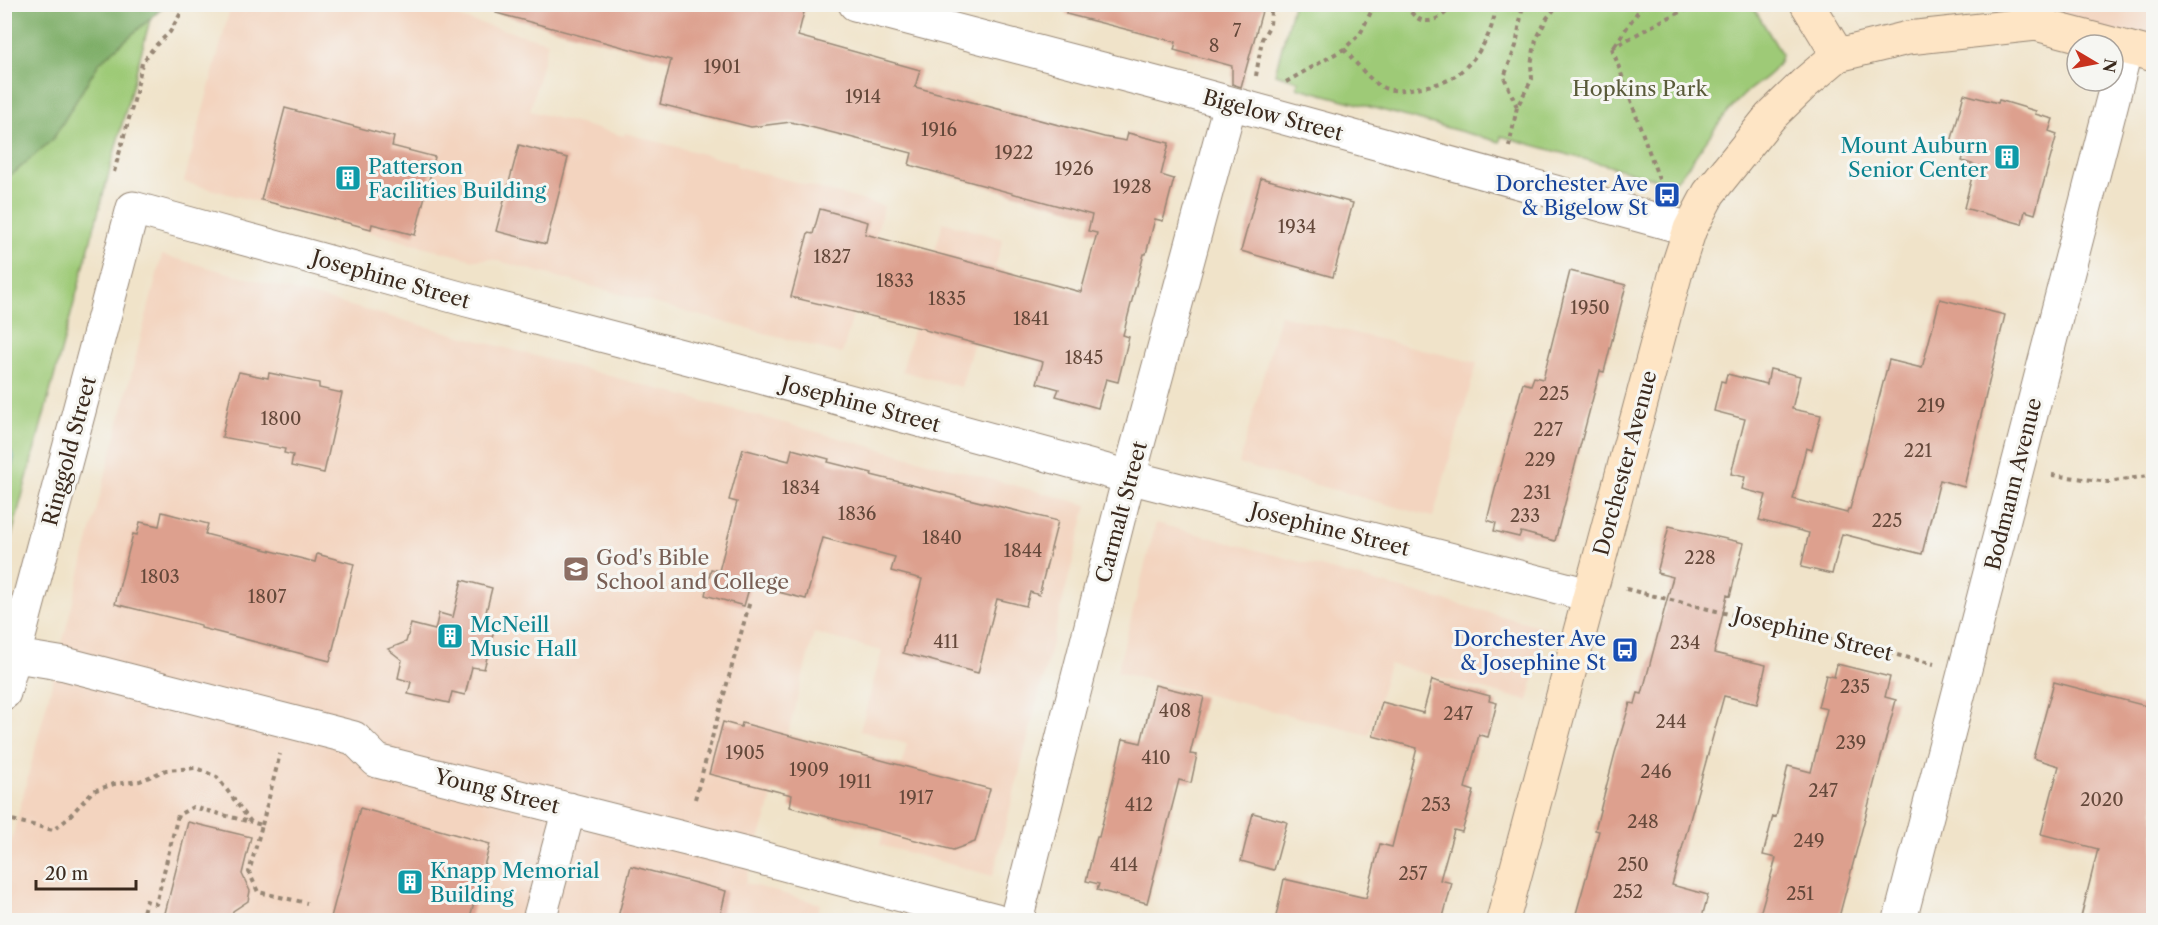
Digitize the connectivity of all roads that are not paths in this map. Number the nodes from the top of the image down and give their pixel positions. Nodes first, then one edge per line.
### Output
1 (855, 4) edge
2 (1807, 4) edge
3 (2039, 14) edge
4 (2140, 52) edge
5 (1838, 55) junction
6 (1230, 104) junction
7 (133, 208) joint
8 (1690, 229) junction
9 (1129, 477) junction
10 (1589, 595) junction
11 (9, 656) edge
12 (4, 693) edge
13 (569, 808) junction
14 (539, 921) edge
15 (996, 921) edge
16 (1016, 921) edge
17 (1503, 921) edge
18 (1900, 921) edge

1 - 6 street, Bigelow Street
2 - 5 street
3 - 4 street
3 - 5 street
4 - 18 street, Bodmann Avenue
5 - 8 street, Dorchester Avenue
6 - 8 street, Bigelow Street
6 - 9 street, Carmalt Street
7 - 9 street, Josephine Street
7 - 11 street, Ringgold Street
8 - 10 street, Dorchester Avenue
9 - 10 street, Josephine Street
9 - 16 street, Carmalt Street
10 - 17 street, Dorchester Avenue
11 - 12 street, Ringgold Street
11 - 13 street, Young Street
13 - 14 street
13 - 15 street, Young Street

